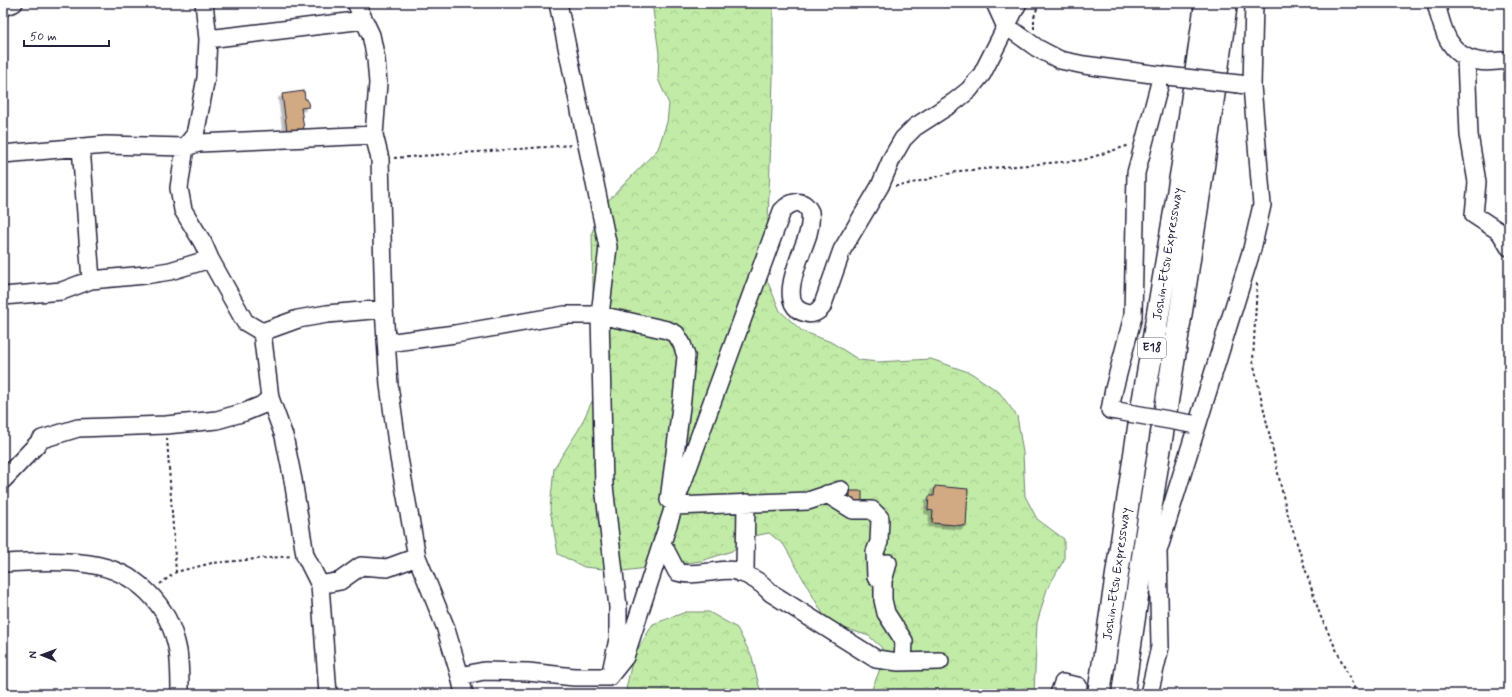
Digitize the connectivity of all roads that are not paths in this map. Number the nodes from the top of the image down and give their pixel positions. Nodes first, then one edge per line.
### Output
1 (14, 3) edge
2 (204, 3) edge
3 (356, 3) edge
4 (558, 3) edge
5 (995, 3) edge
6 (1018, 3) edge
7 (1206, 3) edge
8 (1226, 3) edge
9 (1254, 3) edge
10 (1436, 3) edge
11 (3, 6) edge
12 (364, 20) junction
13 (1005, 26) junction
14 (208, 39) junction
15 (1466, 58) junction
16 (1509, 60) edge
17 (1164, 75) junction
18 (1246, 85) junction
19 (374, 134) junction
20 (81, 147) junction
21 (185, 147) junction
22 (3, 154) edge
23 (1509, 247) edge
24 (210, 260) junction
25 (91, 280) junction
26 (3, 296) edge
27 (384, 309) junction
28 (600, 315) junction
29 (262, 332) junction
30 (387, 343) junction
31 (270, 398) junction
32 (1195, 424) junction
33 (3, 480) edge
34 (746, 503) junction
35 (674, 506) junction
36 (662, 543) junction
37 (418, 557) junction
38 (3, 562) edge
39 (888, 563) dead end
40 (740, 573) junction
41 (883, 581) junction
42 (320, 585) junction
43 (940, 661) dead end
44 (903, 662) junction
45 (460, 676) junction
46 (609, 677) junction
47 (1078, 686) dead end
48 (180, 694) edge
49 (328, 694) edge
50 (464, 694) edge
51 (1059, 694) edge
52 (1100, 694) edge
53 (1123, 694) edge
54 (1149, 694) edge

1 - 11 street
2 - 14 street
3 - 12 street
4 - 28 street
5 - 13 street
6 - 13 street
7 - 52 highway, Joshin-Etsu Expressway / E18
8 - 53 highway, Joshin-Etsu Expressway / E18
9 - 18 street
10 - 15 street
12 - 14 street
12 - 19 street
13 - 17 street
13 - 35 street
14 - 21 street
15 - 16 street
15 - 23 street
17 - 18 street, bridge
17 - 32 street, bridge
18 - 32 street
19 - 21 street
19 - 27 street
20 - 21 street
20 - 22 street
20 - 25 street
21 - 24 street
24 - 25 street
24 - 29 street
25 - 26 street
27 - 29 street
27 - 30 street
28 - 30 street
28 - 35 street
28 - 46 street
29 - 31 street
30 - 37 street
31 - 33 street
31 - 42 street
32 - 54 street
34 - 35 street
34 - 40 street
34 - 41 street
35 - 36 street
36 - 40 street
36 - 46 street
37 - 42 street
37 - 45 street
38 - 48 street
39 - 41 street
40 - 44 street
41 - 44 street
42 - 49 street
43 - 44 street
45 - 46 street
45 - 50 street
47 - 51 street

